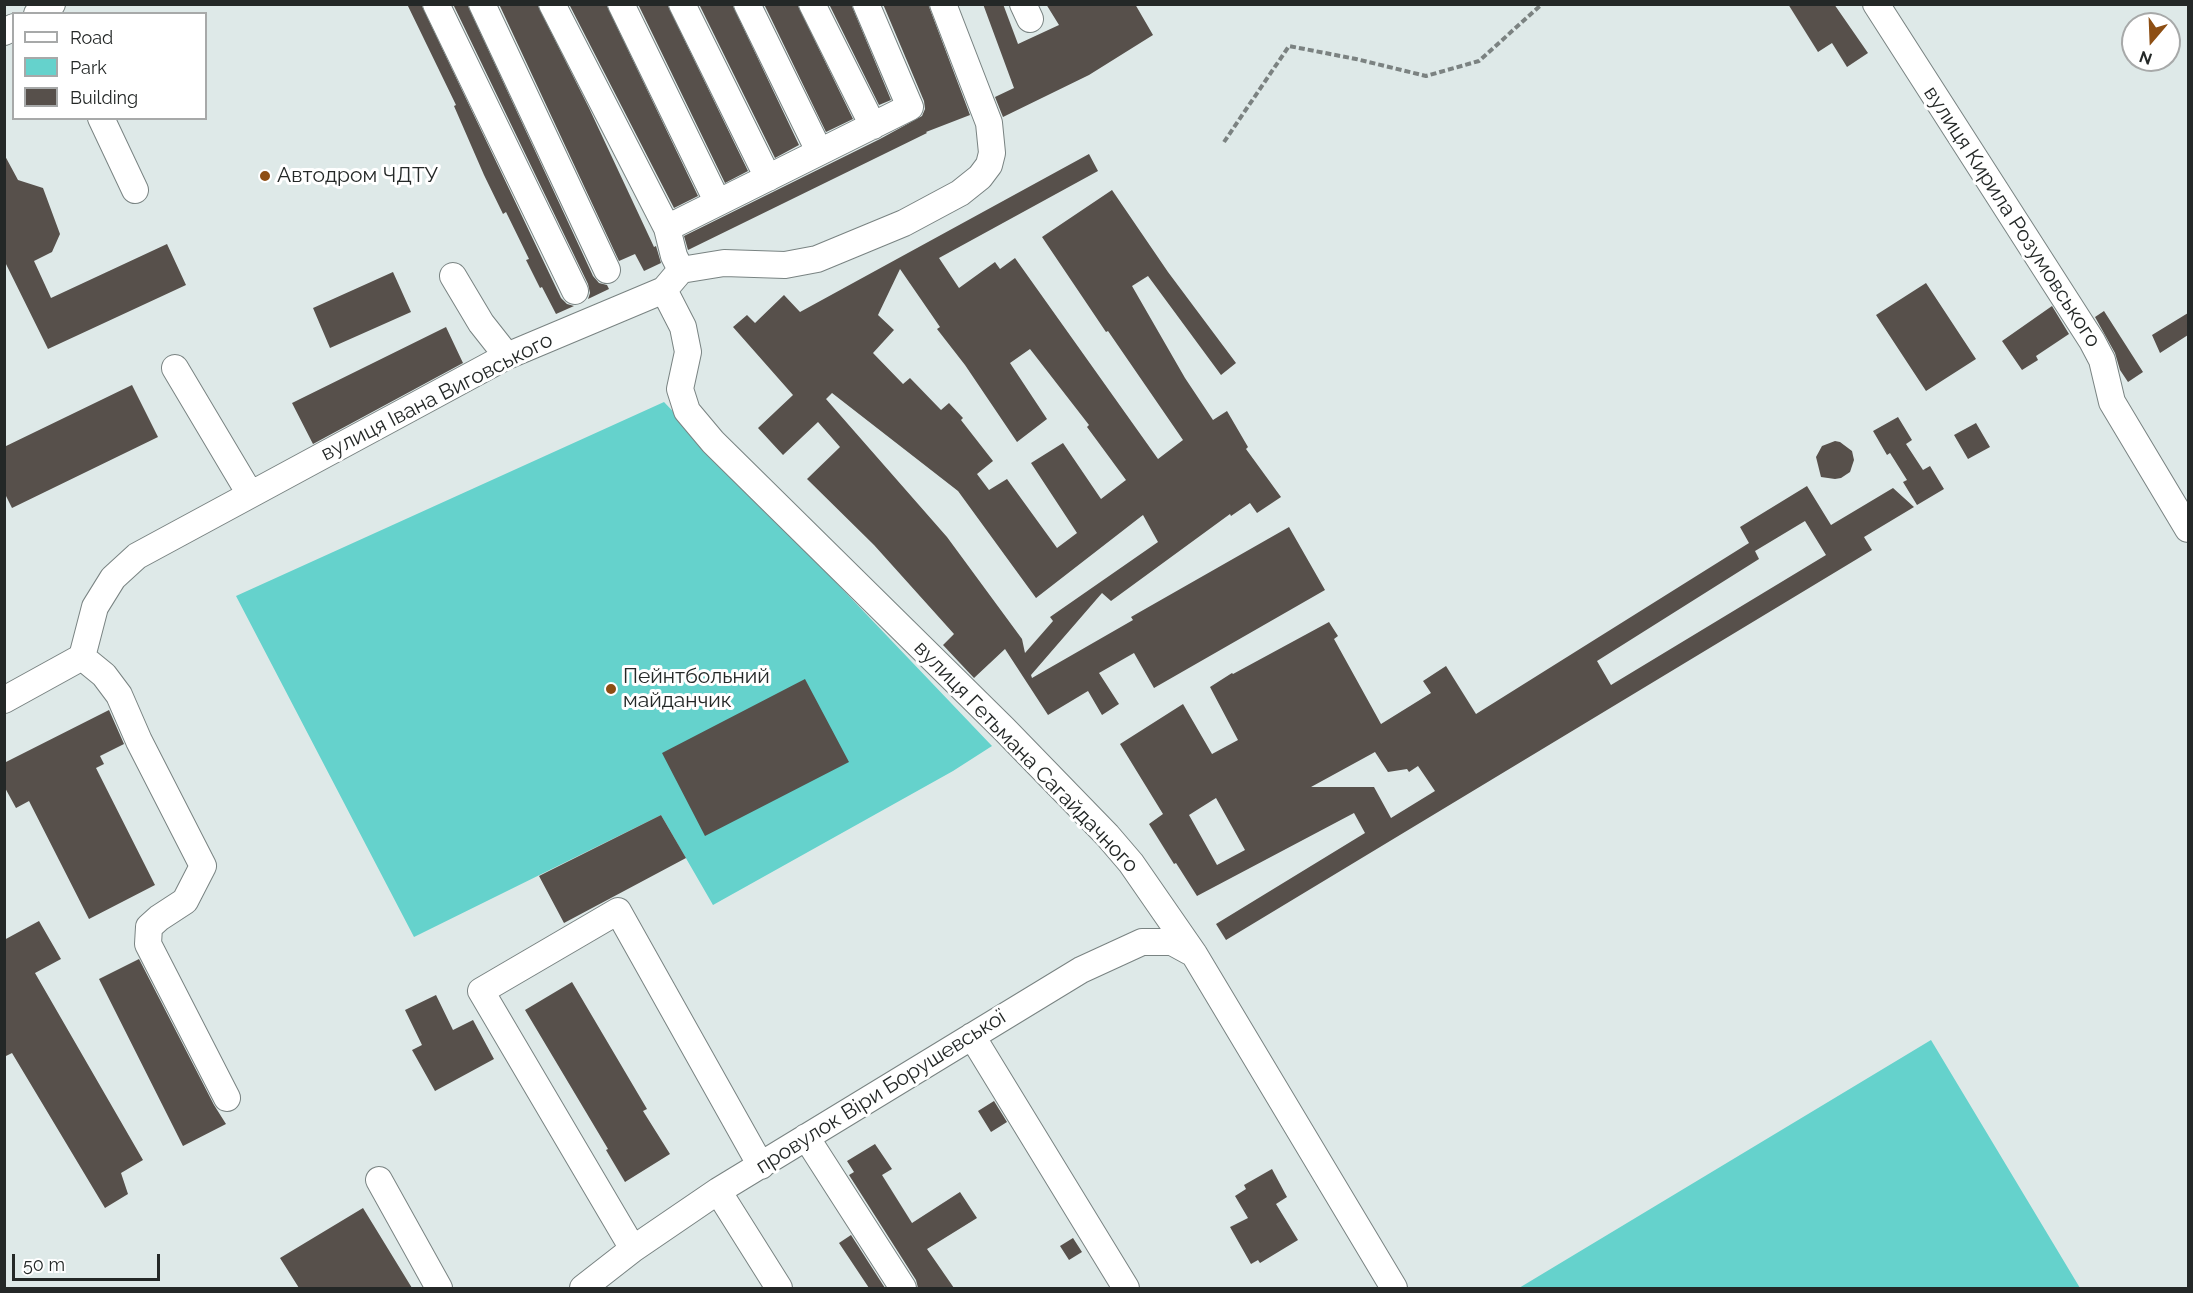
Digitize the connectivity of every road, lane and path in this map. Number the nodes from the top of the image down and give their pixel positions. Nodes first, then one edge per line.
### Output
1 (436, 4) edge
2 (482, 4) edge
3 (552, 4) edge
4 (621, 4) edge
5 (682, 4) edge
6 (747, 4) edge
7 (812, 4) edge
8 (866, 4) edge
9 (943, 4) edge
10 (1542, 4) edge
11 (1876, 4) edge
12 (102, 120) edge
13 (873, 126) junction
14 (1224, 141) dead end
15 (819, 151) junction
16 (768, 178) junction
17 (135, 190) dead end
18 (717, 201) junction
19 (667, 228) junction
20 (607, 270) dead end
21 (681, 270) junction
22 (453, 276) dead end
23 (664, 290) junction
24 (575, 291) dead end
25 (507, 356) junction
26 (175, 368) dead end
27 (250, 494) junction
28 (2188, 529) edge
29 (82, 657) junction
30 (4, 700) edge
31 (1194, 954) junction
32 (972, 1036) junction
33 (227, 1098) dead end
34 (806, 1137) junction
35 (761, 1166) junction
36 (379, 1180) dead end
37 (718, 1191) junction
38 (633, 1249) junction
39 (439, 1288) edge
40 (583, 1288) edge
41 (779, 1288) edge
42 (903, 1288) edge
43 (1126, 1288) edge
44 (1394, 1288) edge

1 - 24 street
2 - 20 street
3 - 19 street
4 - 18 street
5 - 16 street
6 - 15 street
7 - 13 street
8 - 13 street
9 - 21 street
10 - 14 path
11 - 28 street, вулиця Кирила Розумовського
12 - 17 street
13 - 15 street
15 - 16 street
16 - 18 street
18 - 19 street
19 - 21 street
21 - 23 street, вулиця Івана Виговського
22 - 25 street
23 - 25 street, вулиця Івана Виговського
23 - 31 street, вулиця Гетьмана Сагайдачного
25 - 27 street, вулиця Івана Виговського
26 - 27 street
27 - 29 street, вулиця Івана Виговського
29 - 30 street
29 - 33 street
31 - 32 street, провулок Віри Борушевської
31 - 44 street, вулиця Гетьмана Сагайдачного
32 - 34 street, провулок Віри Борушевської
32 - 43 street
34 - 35 street, провулок Віри Борушевської
34 - 42 street
35 - 37 street, провулок Віри Борушевської
35 - 38 street
36 - 39 street
37 - 38 street, провулок Віри Борушевської
37 - 41 street
38 - 40 street, провулок Віри Борушевської

